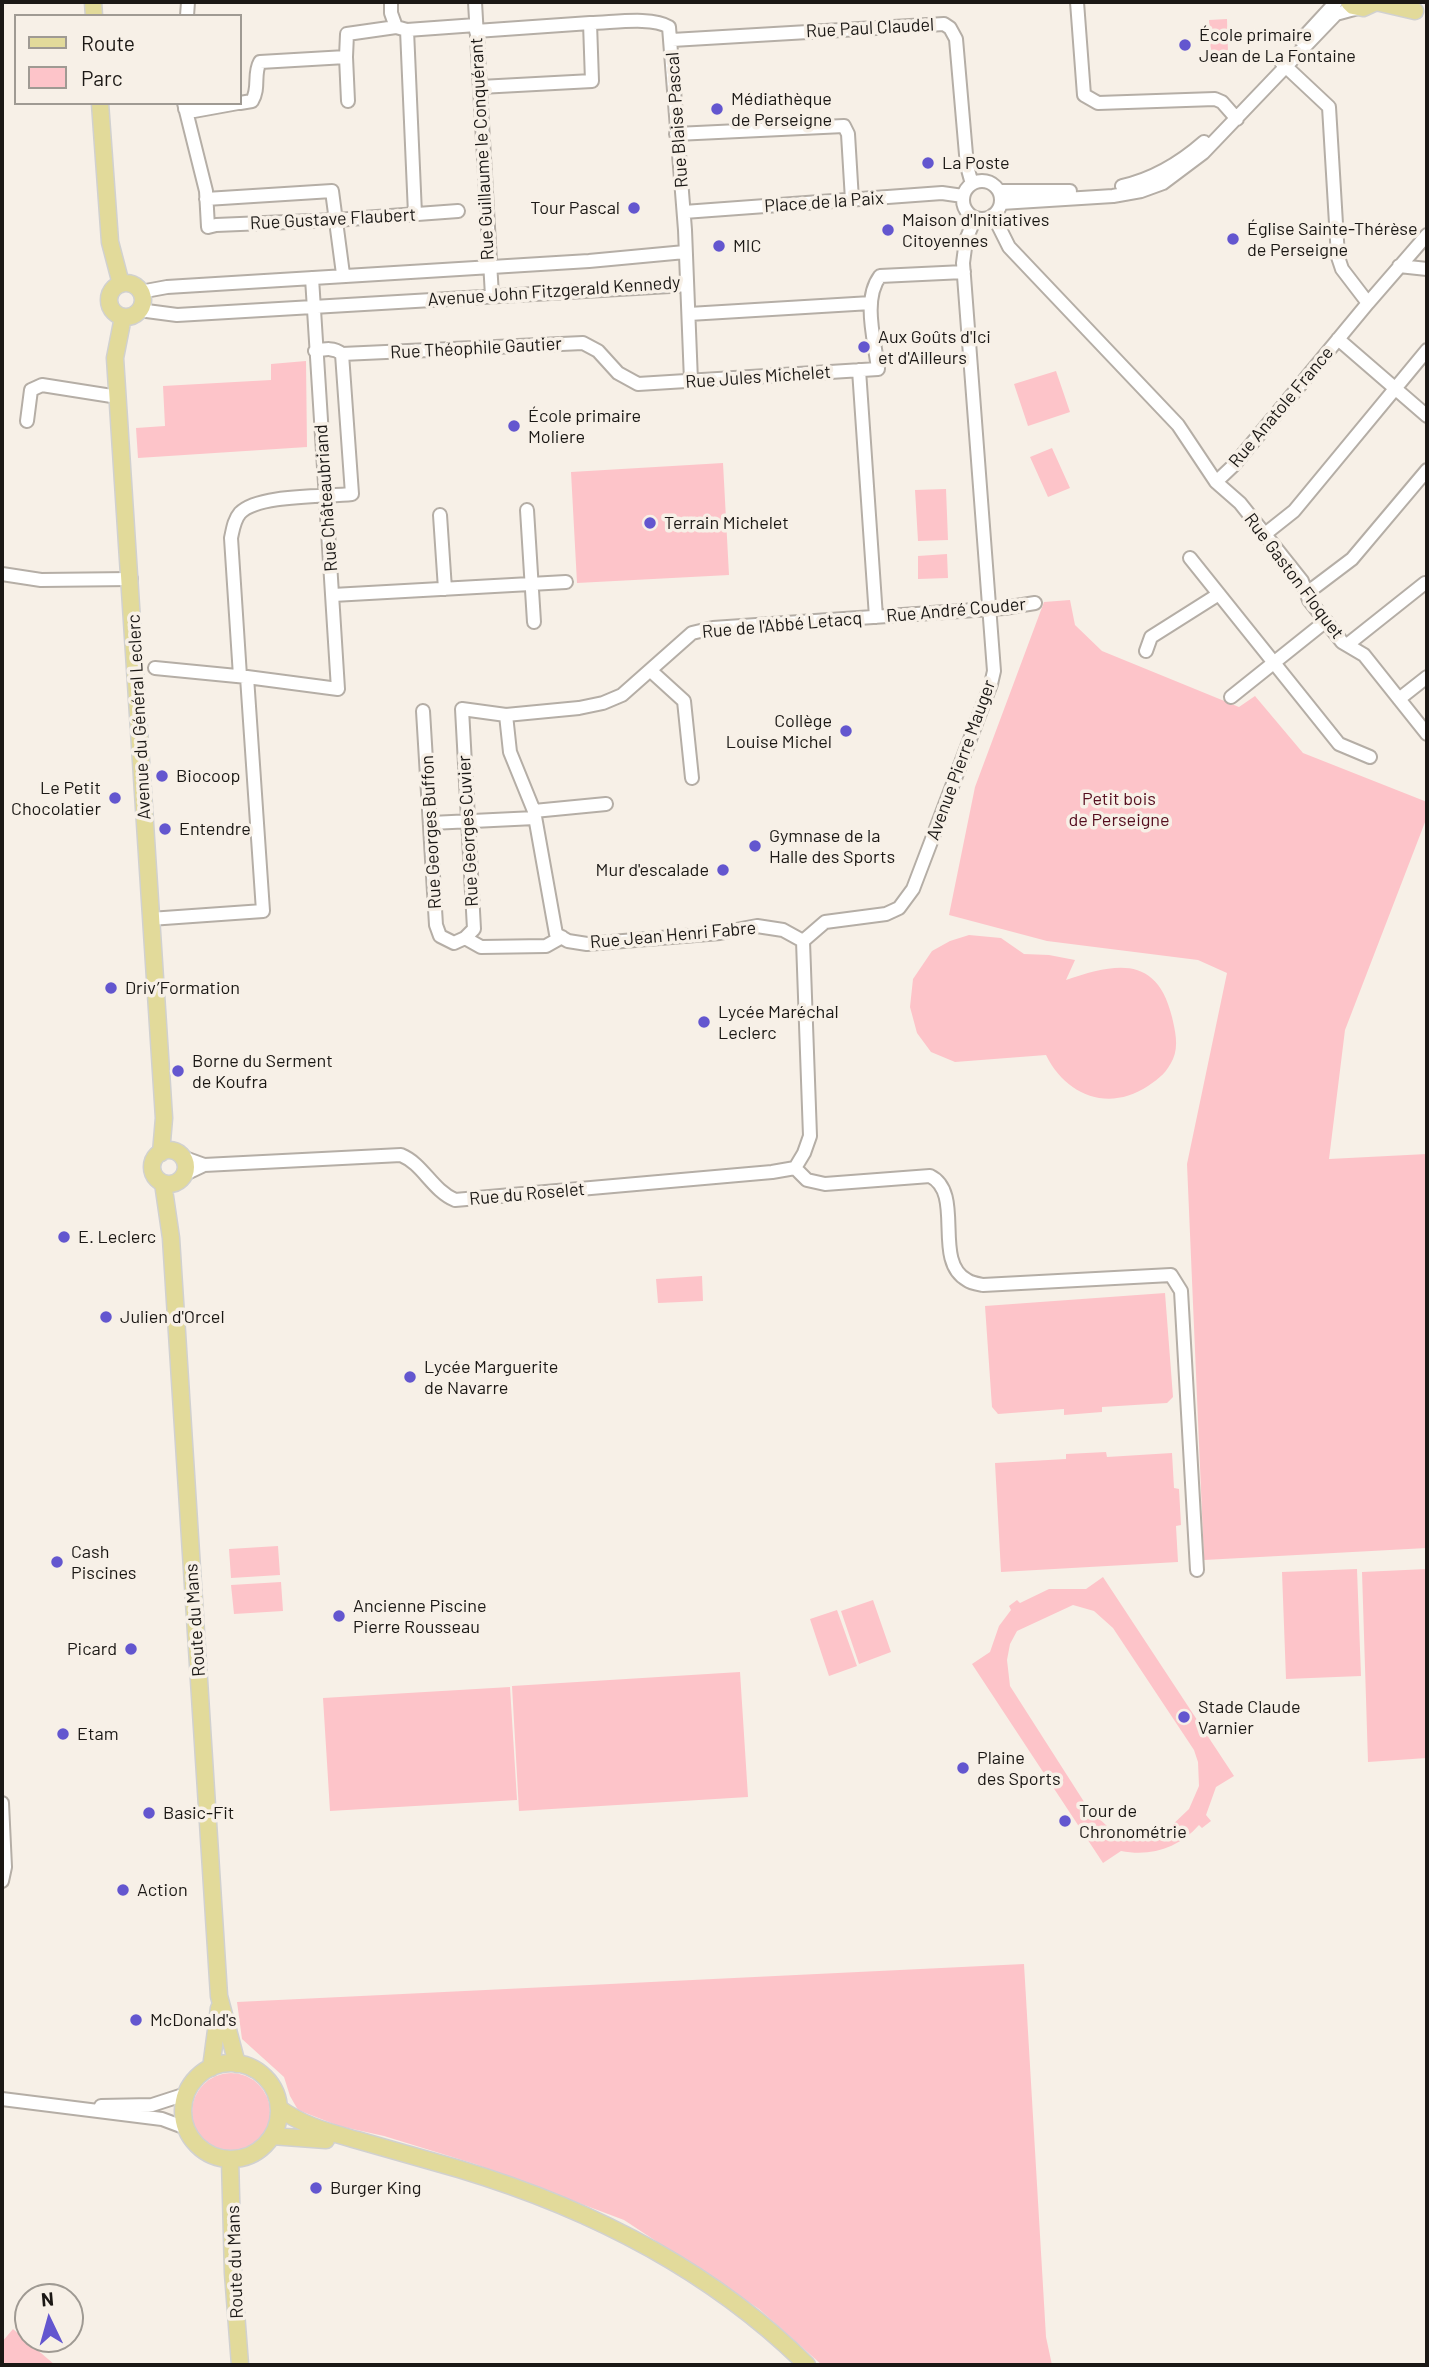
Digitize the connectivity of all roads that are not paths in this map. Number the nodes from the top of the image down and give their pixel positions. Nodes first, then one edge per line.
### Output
1 (391, 2) edge
2 (475, 2) edge
3 (1077, 2) edge
4 (1336, 2) edge
5 (1376, 2) edge
6 (1353, 5) edge
7 (1415, 11) edge
8 (590, 23) junction
9 (476, 28) junction
10 (401, 29) junction
11 (671, 40) junction
12 (346, 57) junction
13 (1284, 65) junction
14 (480, 87) junction
15 (348, 101) dead end
16 (242, 103) edge
17 (100, 105) edge
18 (228, 105) edge
19 (184, 106) edge
20 (1234, 115) junction
21 (676, 134) junction
22 (972, 184) junction
23 (963, 195) junction
24 (1000, 197) junction
25 (206, 199) junction
26 (852, 200) junction
27 (458, 211) dead end
28 (684, 212) junction
29 (415, 214) junction
30 (993, 215) junction
31 (975, 218) junction
32 (337, 220) junction
33 (1427, 236) edge
34 (685, 253) junction
35 (488, 266) junction
36 (1399, 266) junction
37 (1427, 269) edge
38 (964, 272) junction
39 (343, 275) junction
40 (312, 278) junction
41 (121, 284) junction
42 (687, 285) junction
43 (140, 292) junction
44 (492, 296) junction
45 (871, 303) junction
46 (1368, 303) junction
47 (315, 307) junction
48 (139, 310) junction
49 (689, 314) junction
50 (123, 317) junction
51 (1338, 340) junction
52 (1427, 350) edge
53 (315, 351) junction
54 (342, 354) junction
55 (859, 370) junction
56 (691, 381) junction
57 (638, 384) joint
58 (1396, 389) junction
59 (118, 397) junction
60 (1427, 416) edge
61 (27, 421) dead end
62 (1427, 470) edge
63 (1216, 482) junction
64 (324, 497) junction
65 (527, 510) dead end
66 (440, 515) dead end
67 (1265, 534) junction
68 (1190, 558) dead end
69 (2, 574) edge
70 (131, 579) junction
71 (566, 582) dead end
72 (1425, 583) dead end
73 (532, 584) junction
74 (445, 589) junction
75 (1307, 593) junction
76 (1219, 594) junction
77 (333, 595) junction
78 (1035, 603) dead end
79 (989, 609) junction
80 (876, 617) junction
81 (1326, 621) junction
82 (534, 622) dead end
83 (1347, 645) junction
84 (1146, 652) dead end
85 (1275, 663) junction
86 (155, 668) dead end
87 (651, 671) junction
88 (244, 676) junction
89 (1427, 677) edge
90 (1231, 697) dead end
91 (1399, 699) junction
92 (462, 709) joint
93 (423, 711) dead end
94 (506, 715) junction
95 (1427, 734) edge
96 (1370, 757) dead end
97 (692, 778) dead end
98 (606, 804) dead end
99 (534, 814) junction
100 (468, 821) junction
101 (431, 823) junction
102 (150, 919) junction
103 (562, 937) junction
104 (460, 941) junction
105 (803, 941) junction
106 (173, 1154) junction
107 (204, 1165) junction
108 (795, 1168) junction
109 (175, 1180) junction
110 (1197, 1570) dead end
111 (2, 1802) edge
112 (2, 1881) edge
113 (220, 2001) junction
114 (237, 2064) junction
115 (211, 2068) junction
116 (186, 2094) junction
117 (3, 2098) edge
118 (62, 2106) junction
119 (279, 2108) junction
120 (186, 2128) junction
121 (272, 2136) junction
122 (230, 2159) junction
123 (551, 2202) junction
124 (241, 2365) edge
125 (807, 2365) edge

1 - 10 street
2 - 9 street, Rue Guillaume le Conquérant
3 - 20 street
4 - 13 street
5 - 6 main road
5 - 7 main road
6 - 13 street
8 - 9 street
8 - 11 street, Rue Blaise Pascal
8 - 14 street
9 - 10 street
9 - 14 street, Rue Guillaume le Conquérant
10 - 12 street
10 - 29 street
11 - 21 street, Rue Blaise Pascal
11 - 22 street, Rue Paul Claudel
12 - 15 street
12 - 16 street
13 - 20 street
13 - 46 street
14 - 35 street, Rue Guillaume le Conquérant
17 - 41 main road
18 - 19 street
19 - 25 street
20 - 24 street
21 - 26 street
21 - 28 street, Rue Blaise Pascal
22 - 23 street
22 - 24 street
23 - 26 street, Place de la Paix
23 - 31 street
24 - 30 street
25 - 32 street
25 - 32 street, Rue Gustave Flaubert
26 - 28 street, Place de la Paix
27 - 29 street, Rue Gustave Flaubert
28 - 34 street, Rue Blaise Pascal
29 - 32 street, Rue Gustave Flaubert
30 - 31 street
30 - 63 street, Rue Anatole France
31 - 38 street, Avenue Pierre Mauger
32 - 39 street
33 - 36 street, Rue Anatole France
34 - 35 street, Avenue John Fitzgerald Kennedy
34 - 42 street, Avenue John Fitzgerald Kennedy
35 - 39 street, Avenue John Fitzgerald Kennedy
35 - 44 street, Rue Guillaume le Conquérant
36 - 37 street
36 - 46 street, Rue Anatole France
38 - 45 street
38 - 79 street, Avenue Pierre Mauger
39 - 40 street, Avenue John Fitzgerald Kennedy
40 - 43 street, Avenue John Fitzgerald Kennedy
40 - 47 street, Rue Châteaubriand
41 - 43 main road
41 - 50 main road
42 - 44 street, Avenue John Fitzgerald Kennedy
42 - 49 street
43 - 48 main road
44 - 47 street, Avenue John Fitzgerald Kennedy
45 - 49 street
45 - 55 street, Rue Jules Michelet
46 - 51 street, Rue Anatole France
47 - 48 street, Avenue John Fitzgerald Kennedy
47 - 53 street, Rue Châteaubriand
48 - 50 main road
49 - 56 street
50 - 59 main road, Avenue du Général Leclerc
51 - 58 street
51 - 63 street, Rue Anatole France
52 - 58 street
53 - 54 street, Rue Théophile Gautier
53 - 64 street, Rue Châteaubriand
54 - 57 street, Rue Théophile Gautier
54 - 64 street
55 - 56 street, Rue Jules Michelet
55 - 80 street
56 - 57 street, Rue Jules Michelet
58 - 60 street
58 - 67 street
59 - 61 street
59 - 70 main road, Avenue du Général Leclerc
62 - 75 street
63 - 67 street, Rue Gaston Floquet
64 - 77 street, Rue Châteaubriand
64 - 88 street
65 - 73 street
66 - 74 street
67 - 75 street, Rue Gaston Floquet
68 - 76 street
69 - 70 street
70 - 102 main road, Avenue du Général Leclerc
71 - 73 street
72 - 83 street
73 - 74 street
73 - 82 street
74 - 77 street
75 - 81 street, Rue Gaston Floquet
76 - 84 street
76 - 85 street
77 - 88 street, Rue Châteaubriand
78 - 79 street, Rue André Couder
79 - 80 street, Rue André Couder
79 - 105 street, Avenue Pierre Mauger
80 - 87 street, Rue de l'Abbé Letacq
81 - 83 street, Rue Gaston Floquet
81 - 85 street
83 - 91 street, Rue Gaston Floquet
85 - 90 street
85 - 96 street
86 - 88 street
87 - 94 street, Rue de l'Abbé Letacq
87 - 97 street
88 - 102 street
89 - 91 street
91 - 95 street, Rue Gaston Floquet
92 - 94 street, Rue de l'Abbé Letacq
92 - 100 street, Rue Georges Cuvier
93 - 101 street, Rue Georges Buffon
94 - 99 street
98 - 99 street
99 - 100 street
99 - 103 street
100 - 101 street
100 - 104 street, Rue Georges Cuvier
101 - 104 street, Rue Georges Buffon
102 - 106 main road, Avenue du Général Leclerc
103 - 104 street
103 - 105 street, Rue Jean Henri Fabre
105 - 108 street
106 - 107 street, Rue du Roselet
106 - 109 main road
106 - 109 main road
107 - 108 street, Rue du Roselet
107 - 109 street, Rue du Roselet
108 - 110 street
109 - 113 main road, Route du Mans
111 - 112 street
113 - 114 main road, Route du Mans
113 - 115 main road, Route du Mans
114 - 115 main road
114 - 119 main road
115 - 116 main road
116 - 118 street
116 - 120 main road
117 - 118 street
118 - 120 street
119 - 121 main road
119 - 123 main road
120 - 122 main road
121 - 122 main road
121 - 123 main road
122 - 124 main road, Route du Mans
123 - 125 main road

